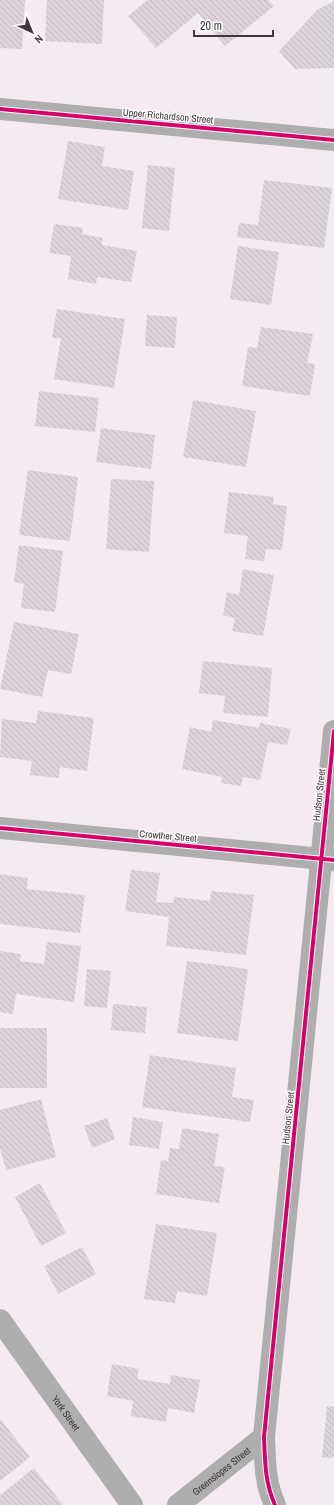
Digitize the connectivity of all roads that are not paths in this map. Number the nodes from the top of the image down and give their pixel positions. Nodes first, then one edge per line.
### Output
1 (0, 108) edge
2 (334, 140) edge
3 (334, 731) edge
4 (0, 828) edge
5 (328, 859) edge
6 (0, 1320) edge
7 (264, 1437) junction
8 (132, 1505) edge
9 (178, 1505) edge
10 (275, 1505) edge

1 - 2 street, Upper Richardson Street
3 - 5 street, Hudson Street
4 - 5 street, Crowther Street
5 - 7 street, Hudson Street
6 - 8 street, York Street
7 - 9 street, Greenslopes Street
7 - 10 street, Hudson Street

